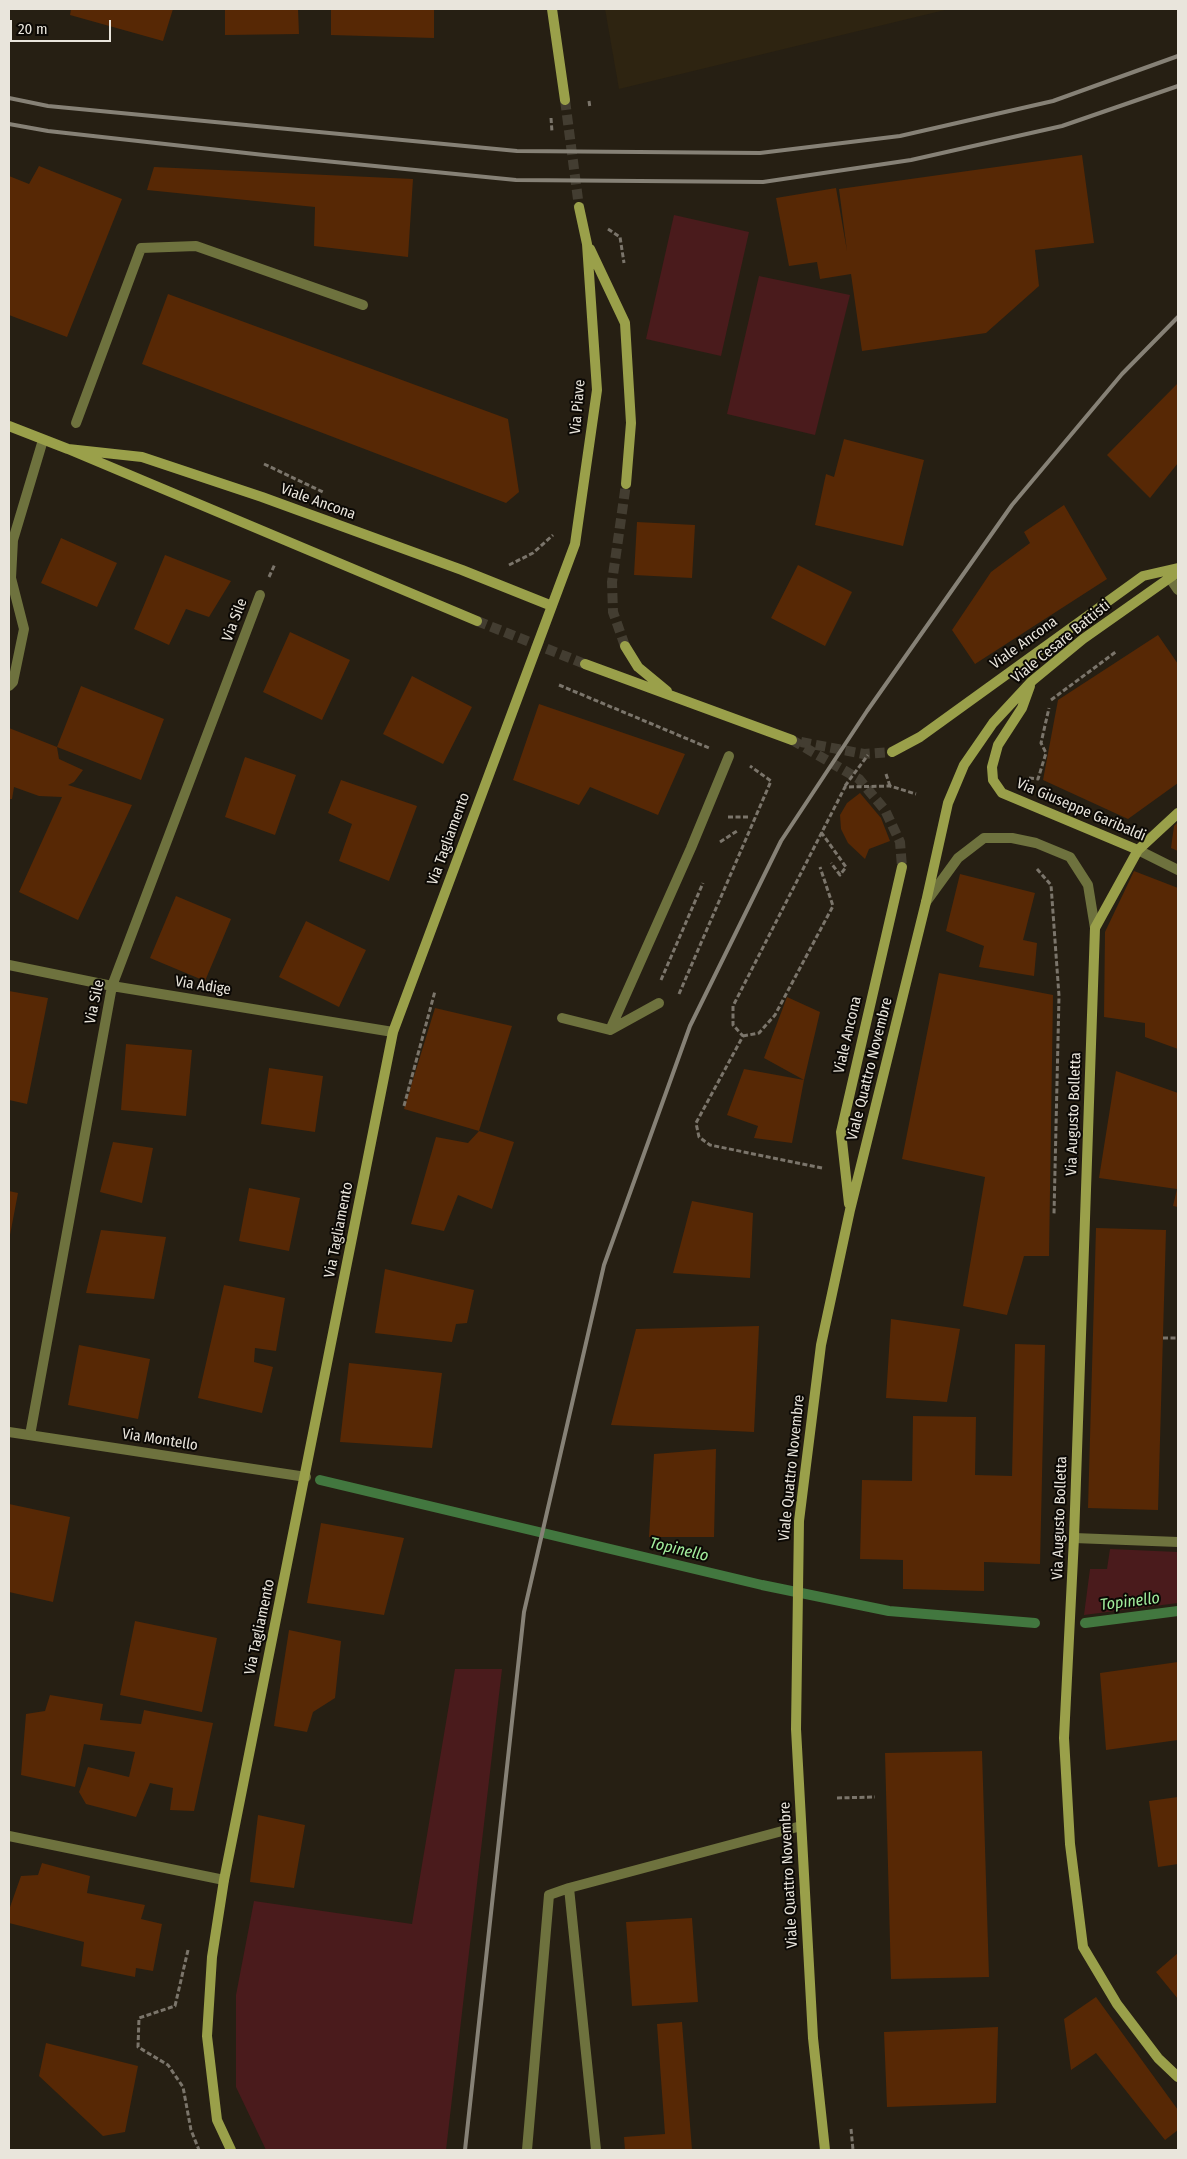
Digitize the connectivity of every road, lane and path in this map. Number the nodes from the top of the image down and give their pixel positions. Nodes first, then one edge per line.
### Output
1 (552, 9) edge
2 (565, 100) tunnel mouth
3 (579, 207) tunnel mouth
4 (587, 244) junction
5 (363, 305) dead end
6 (76, 423) dead end
7 (9, 426) edge
8 (43, 440) junction
9 (68, 449) junction
10 (264, 464) dead end
11 (626, 484) tunnel mouth
12 (326, 494) dead end
13 (554, 535) dead end
14 (506, 566) dead end
15 (1175, 572) edge
16 (1178, 590) edge
17 (260, 595) dead end
18 (552, 606) junction
19 (476, 621) tunnel mouth
20 (625, 646) tunnel mouth
21 (1117, 651) dead end
22 (585, 664) tunnel mouth
23 (1032, 681) junction
24 (560, 685) dead end
25 (9, 686) edge
26 (674, 696) junction
27 (792, 740) tunnel mouth
28 (892, 752) tunnel mouth
29 (729, 756) junction
30 (1024, 777) dead end
31 (916, 794) dead end
32 (948, 803) joint
33 (1178, 813) edge
34 (737, 831) dead end
35 (821, 832) junction
36 (717, 850) dead end
37 (1138, 850) junction
38 (831, 863) dead end
39 (1032, 863) dead end
40 (820, 867) dead end
41 (902, 868) tunnel mouth
42 (1178, 870) edge
43 (706, 877) dead end
44 (926, 902) junction
45 (1095, 928) junction
46 (9, 965) edge
47 (437, 983) dead end
48 (112, 986) junction
49 (660, 1003) junction
50 (562, 1018) dead end
51 (610, 1030) junction
52 (394, 1032) junction
53 (742, 1036) junction
54 (401, 1116) dead end
55 (822, 1168) dead end
56 (850, 1210) junction
57 (1054, 1214) dead end
58 (1163, 1338) dead end
59 (1178, 1338) edge
60 (9, 1432) edge
61 (30, 1435) junction
62 (306, 1478) junction
63 (1074, 1538) junction
64 (1178, 1542) edge
65 (874, 1797) dead end
66 (837, 1798) dead end
67 (801, 1826) junction
68 (9, 1836) edge
69 (224, 1880) junction
70 (569, 1888) junction
71 (189, 1943) dead end
72 (1178, 2076) edge
73 (851, 2129) dead end
74 (199, 2150) edge
75 (230, 2150) edge
76 (527, 2150) edge
77 (596, 2150) edge
78 (825, 2150) edge
79 (853, 2150) edge

1 - 2 main road
3 - 4 main road, Via Piave
4 - 11 main road
4 - 18 main road, Via Piave
5 - 6 street
7 - 8 main road, Viale Ancona
8 - 9 main road, Viale Ancona
8 - 25 street
9 - 18 main road, Viale Ancona
9 - 19 main road, Viale Ancona
10 - 12 path
13 - 14 path
15 - 16 street
15 - 23 main road, Viale Cesare Battisti
15 - 28 main road, Viale Ancona
17 - 48 street, Via Sile
18 - 52 main road, Via Tagliamento
20 - 26 main road
21 - 30 path
22 - 26 main road
23 - 32 main road, Viale Cesare Battisti
23 - 37 main road, Via Giuseppe Garibaldi
24 - 29 path
26 - 27 main road
29 - 49 path
29 - 51 street
31 - 35 path
32 - 44 main road, Viale Quattro Novembre
33 - 37 main road, Via Augusto Bolletta
34 - 36 path
35 - 38 path
35 - 53 path
37 - 42 street, Via Giuseppe Garibaldi
37 - 45 main road, Via Augusto Bolletta
39 - 57 path
40 - 53 path
41 - 56 main road, Viale Ancona
43 - 49 path
44 - 45 street, Via Augusto Bolletta
44 - 56 main road, Viale Quattro Novembre
45 - 63 main road, Via Augusto Bolletta
46 - 48 street, Via Adige
47 - 54 path
48 - 52 street, Via Adige
48 - 61 street, Via Sile
49 - 51 street
50 - 51 street
52 - 62 main road, Via Tagliamento
53 - 55 path
56 - 67 main road, Viale Quattro Novembre
58 - 59 path
60 - 61 street, Via Montello
61 - 62 street, Via Montello
62 - 69 main road, Via Tagliamento
63 - 64 street
63 - 72 main road, Via Augusto Bolletta
65 - 66 path
67 - 70 street
67 - 78 main road, Viale Quattro Novembre
68 - 69 street
69 - 75 main road, Via Tagliamento
70 - 76 street
70 - 77 street
71 - 74 path
73 - 79 path

